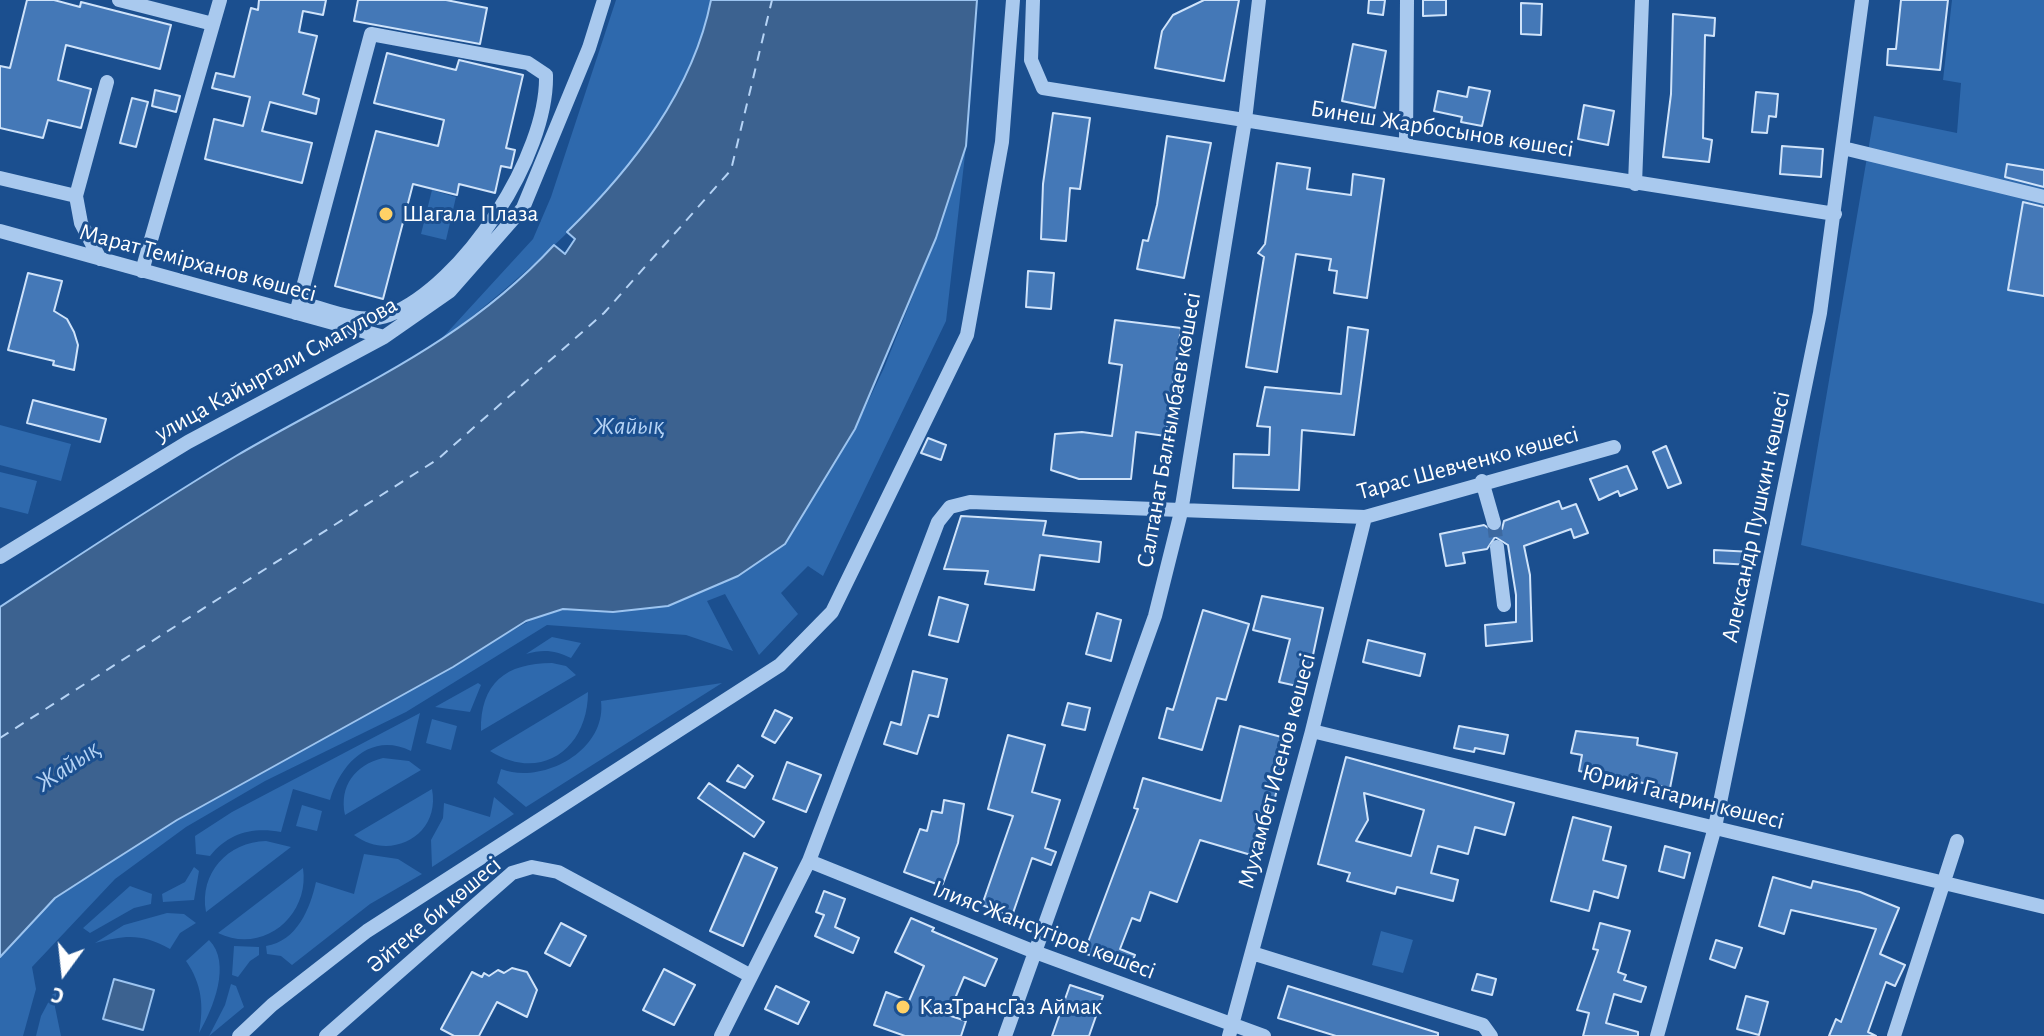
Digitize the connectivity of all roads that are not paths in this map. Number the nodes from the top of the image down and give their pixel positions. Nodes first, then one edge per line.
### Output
1 (220, 0) edge
2 (604, 0) edge
3 (1013, 0) edge
4 (1033, 0) edge
5 (1259, 0) edge
6 (1407, 0) edge
7 (1642, 0) edge
8 (1862, 0) edge
9 (126, 1) edge
10 (213, 24) junction
11 (107, 82) dead end
12 (1245, 120) junction
13 (1406, 144) junction
14 (1843, 148) junction
15 (0, 178) edge
16 (1635, 184) junction
17 (76, 196) junction
18 (2044, 197) edge
19 (1835, 214) junction
20 (0, 231) edge
21 (100, 259) junction
22 (142, 271) junction
23 (298, 308) junction
24 (384, 337) junction
25 (1614, 447) dead end
26 (1482, 481) junction
27 (1181, 512) junction
28 (1365, 517) junction
29 (1494, 523) tunnel mouth
30 (7, 546) edge
31 (1497, 547) tunnel mouth
32 (0, 557) edge
33 (1504, 605) dead end
34 (1312, 731) junction
35 (1715, 827) junction
36 (1957, 841) dead end
37 (809, 861) junction
38 (1941, 883) junction
39 (2044, 907) edge
40 (1035, 952) junction
41 (1252, 953) junction
42 (751, 976) junction
43 (1231, 1031) edge
44 (239, 1036) edge
45 (326, 1036) edge
46 (721, 1036) edge
47 (1005, 1036) edge
48 (1264, 1036) edge
49 (1491, 1036) edge
50 (1657, 1036) edge
51 (1894, 1036) edge

1 - 10 street
2 - 24 street, улица Кайыргали Смагулова
3 - 44 street
4 - 12 street, Бинеш Жарбосынов көшесі
5 - 12 street, Салтанат Балғымбаев көшесі
6 - 13 street
7 - 16 street
8 - 14 street, Александр Пушкин көшесі
9 - 10 street
10 - 22 street
11 - 17 street
12 - 13 street, Бинеш Жарбосынов көшесі
12 - 27 street, Салтанат Балғымбаев көшесі
13 - 16 street, Бинеш Жарбосынов көшесі
14 - 18 street
14 - 19 street, Александр Пушкин көшесі
15 - 17 street
16 - 19 street, Бинеш Жарбосынов көшесі
17 - 21 street
19 - 35 street, Александр Пушкин көшесі
20 - 21 street, Марат Темірханов көшесі
21 - 22 street, Марат Темірханов көшесі
22 - 23 street, Марат Темірханов көшесі
23 - 23 street
23 - 24 street, Марат Темірханов көшесі
24 - 30 street, улица Кайыргали Смагулова
25 - 26 street, Тарас Шевченко көшесі
26 - 28 street, Тарас Шевченко көшесі
26 - 29 street
27 - 28 street, Тарас Шевченко көшесі
27 - 37 street, Тарас Шевченко көшесі
27 - 40 street, Салтанат Балғымбаев көшесі
28 - 34 street, Мухамбет Исенов көшесі
30 - 32 street, улица Кайыргали Смагулова
31 - 33 street
34 - 35 street, Юрий Гагарин көшесі
34 - 41 street, Мухамбет Исенов көшесі
35 - 38 street, Юрий Гагарин көшесі
35 - 50 street, Александр Пушкин көшесі
36 - 38 street
37 - 40 street, Ілияс Жансүгіров көшесі
37 - 42 street
38 - 39 street, Юрий Гагарин көшесі
38 - 51 street
40 - 43 street, Ілияс Жансүгіров көшесі
40 - 47 street, Салтанат Балғымбаев көшесі
41 - 43 street, Мухамбет Исенов көшесі
41 - 49 street
42 - 45 street, Әйтеке би көшесі
42 - 46 street
43 - 48 street, Ілияс Жансүгіров көшесі

